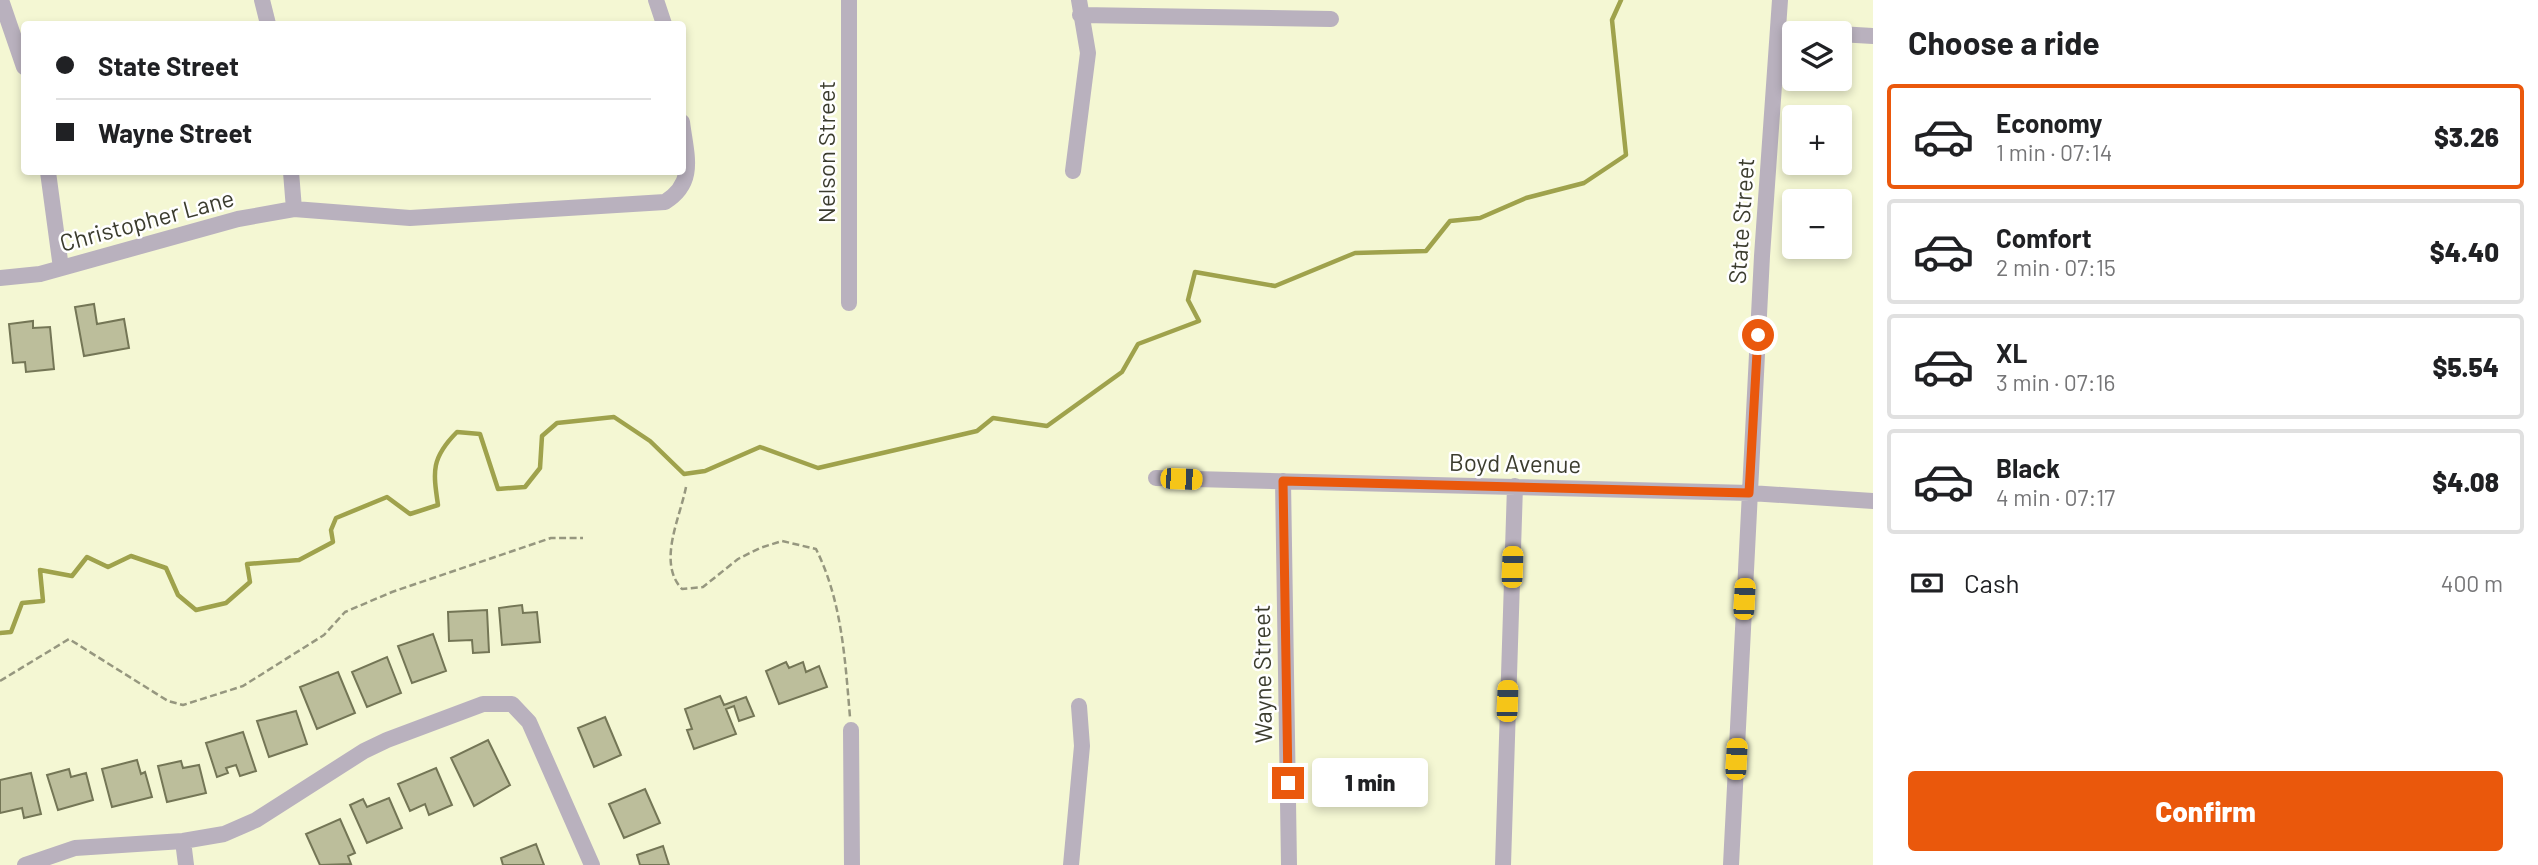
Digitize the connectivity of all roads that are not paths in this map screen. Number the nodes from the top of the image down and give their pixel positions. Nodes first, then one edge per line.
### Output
1 (1, 0) edge
2 (262, 0) edge
3 (656, 0) edge
4 (849, 0) edge
5 (1780, 0) edge
6 (1079, 7) edge
7 (1331, 19) dead end
8 (267, 21) edge
9 (663, 21) edge
10 (1779, 30) junction
11 (1782, 30) edge
12 (1852, 35) edge
13 (1873, 36) edge
14 (21, 58) edge
15 (686, 163) edge
16 (1073, 171) dead end
17 (48, 175) edge
18 (292, 175) edge
19 (294, 209) junction
20 (61, 268) junction
21 (0, 278) edge
22 (849, 303) dead end
23 (1156, 478) dead end
24 (1283, 481) junction
25 (1515, 486) junction
26 (1749, 493) junction
27 (1873, 501) edge
28 (1079, 706) dead end
29 (852, 730) road end
30 (183, 841) junction
31 (25, 865) edge
32 (187, 865) edge
33 (592, 865) edge
34 (852, 865) edge
35 (1071, 865) edge
36 (1289, 865) edge
37 (1503, 865) edge
38 (1731, 865) edge

1 - 14 street
2 - 8 street
3 - 9 street
4 - 22 street, Nelson Street
5 - 10 street, State Street
6 - 7 street
6 - 16 street
10 - 11 street
10 - 26 street, State Street
12 - 13 street
15 - 19 street, Christopher Lane
17 - 20 street
18 - 19 street
19 - 20 street, Christopher Lane
20 - 21 street, Christopher Lane
23 - 24 street, Boyd Avenue
24 - 25 street, Boyd Avenue
24 - 36 street, Wayne Street
25 - 26 street, Boyd Avenue
25 - 37 street
26 - 27 street, Boyd Avenue
26 - 38 street, State Street
28 - 35 street
29 - 34 street
30 - 31 street
30 - 32 street
30 - 33 street

